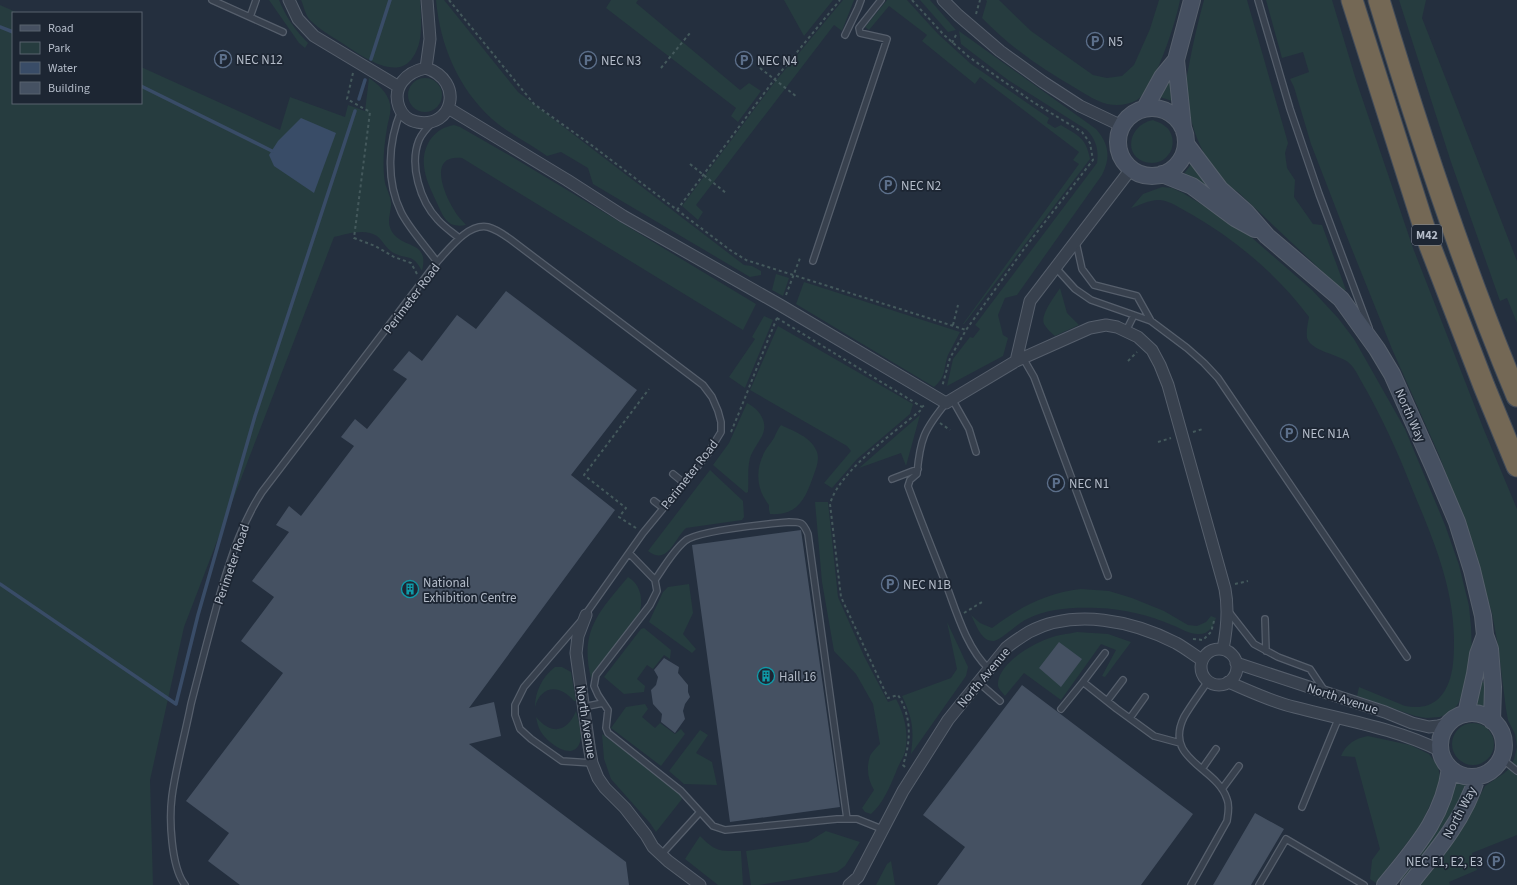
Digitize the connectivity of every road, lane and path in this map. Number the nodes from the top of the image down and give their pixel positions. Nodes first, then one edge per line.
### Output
1 (212, 0) edge
2 (256, 0) edge
3 (289, 0) edge
4 (426, 0) edge
5 (449, 0) edge
6 (840, 0) edge
7 (861, 0) edge
8 (881, 0) edge
9 (912, 0) edge
10 (943, 0) edge
11 (980, 0) edge
12 (1192, 0) edge
13 (1258, 0) edge
14 (1352, 0) edge
15 (1379, 0) edge
16 (976, 14) dead end
17 (250, 17) junction
18 (282, 32) dead end
19 (690, 33) dead end
20 (845, 35) dead end
21 (956, 35) dead end
22 (952, 42) junction
23 (1176, 60) junction
24 (356, 62) junction
25 (426, 68) junction
26 (662, 68) dead end
27 (760, 68) dead end
28 (774, 80) junction
29 (398, 87) junction
30 (797, 97) dead end
31 (448, 108) junction
32 (1145, 108) junction
33 (401, 110) junction
34 (434, 121) junction
35 (1122, 126) junction
36 (1184, 136) junction
37 (690, 164) dead end
38 (1131, 169) junction
39 (1162, 174) junction
40 (702, 175) junction
41 (726, 193) dead end
42 (677, 210) junction
43 (1267, 236) junction
44 (459, 238) junction
45 (1076, 242) junction
46 (800, 258) dead end
47 (813, 261) dead end
48 (437, 262) junction
49 (1056, 268) junction
50 (794, 275) junction
51 (422, 283) junction
52 (780, 305) junction
53 (958, 305) dead end
54 (1134, 314) junction
55 (777, 318) junction
56 (1151, 321) junction
57 (953, 325) junction
58 (966, 330) junction
59 (1126, 331) junction
60 (1377, 349) junction
61 (1020, 360) junction
62 (649, 389) dead end
63 (1517, 396) edge
64 (934, 397) junction
65 (949, 401) junction
66 (922, 407) junction
67 (729, 435) dead end
68 (976, 452) dead end
69 (1517, 466) edge
70 (918, 469) junction
71 (673, 474) dead end
72 (892, 479) dead end
73 (684, 483) junction
74 (654, 502) dead end
75 (663, 508) junction
76 (643, 533) junction
77 (629, 553) junction
78 (1108, 576) dead end
79 (655, 580) junction
80 (982, 602) dead end
81 (1228, 611) junction
82 (586, 615) junction
83 (958, 616) junction
84 (1266, 619) dead end
85 (1484, 636) junction
86 (1223, 649) junction
87 (1266, 651) junction
88 (1105, 653) dead end
89 (1407, 657) dead end
90 (1202, 660) junction
91 (1236, 663) junction
92 (989, 668) junction
93 (1123, 680) dead end
94 (1208, 681) junction
95 (978, 682) junction
96 (1083, 682) junction
97 (1228, 682) junction
98 (1325, 692) junction
99 (1145, 697) dead end
100 (1000, 700) dead end
101 (1106, 701) junction
102 (603, 703) junction
103 (584, 707) junction
104 (1061, 709) dead end
105 (1466, 714) junction
106 (1339, 717) junction
107 (1130, 718) junction
108 (1492, 721) junction
109 (1450, 723) junction
110 (1180, 742) junction
111 (1216, 749) dead end
112 (1441, 751) junction
113 (1501, 758) junction
114 (592, 763) junction
115 (1239, 766) dead end
116 (1450, 768) junction
117 (1202, 769) junction
118 (1517, 771) edge
119 (914, 773) junction
120 (1477, 777) junction
121 (1222, 789) junction
122 (1302, 807) dead end
123 (700, 812) junction
124 (847, 819) junction
125 (882, 829) junction
126 (661, 855) junction
127 (185, 885) edge
128 (700, 885) edge
129 (849, 885) edge
130 (1191, 885) edge
131 (1259, 885) edge
132 (1364, 885) edge
133 (1385, 885) edge
134 (1409, 885) edge

1 - 17 lane
2 - 17 lane
3 - 24 street
4 - 25 street
5 - 42 path
6 - 28 path
7 - 20 lane
8 - 47 lane
9 - 22 path
10 - 35 street
11 - 16 path
12 - 23 street
13 - 60 lane
14 - 69 highway, M42
15 - 63 highway, M42
17 - 18 lane
19 - 26 path
21 - 22 path
22 - 58 path
23 - 32 street
23 - 36 street
24 - 29 street
24 - 51 path
25 - 29 street
25 - 31 street
27 - 28 path
28 - 30 path
28 - 40 path
29 - 33 street
31 - 34 street
31 - 52 street
32 - 35 street
32 - 36 street
33 - 34 street
33 - 48 lane
34 - 44 lane
35 - 38 street
36 - 39 street
36 - 43 street, North Way
37 - 40 path
38 - 39 street
38 - 45 street
39 - 43 street, North Way
40 - 41 path
40 - 42 path
42 - 50 path
43 - 60 street, North Way
44 - 48 lane, Perimeter Road
44 - 73 lane, Perimeter Road
45 - 49 street
45 - 56 lane
46 - 50 path
48 - 51 lane, Perimeter Road
49 - 54 lane
49 - 61 street
50 - 52 path
50 - 57 path
51 - 127 lane, Perimeter Road
52 - 55 path
52 - 64 street
53 - 57 path
54 - 56 lane
54 - 59 lane
55 - 66 path
55 - 67 path
56 - 89 lane
57 - 58 path
58 - 64 path
59 - 61 street
59 - 81 street
60 - 85 street, North Way
61 - 65 street
61 - 78 lane
62 - 76 path
64 - 65 street
64 - 66 path
65 - 68 lane
65 - 70 lane
66 - 119 path
70 - 72 lane
70 - 83 lane
71 - 73 lane
73 - 75 lane, Perimeter Road
74 - 75 lane
75 - 76 lane, Perimeter Road
76 - 77 lane, Perimeter Road
77 - 79 lane
77 - 82 lane, Perimeter Road
79 - 102 lane
79 - 124 lane
80 - 83 path
81 - 86 street
81 - 87 lane
82 - 103 street, North Avenue
82 - 114 lane, Perimeter Road
83 - 92 lane
84 - 87 lane
85 - 105 street, North Way
85 - 108 street, North Way
86 - 90 street
86 - 91 street
87 - 98 lane
88 - 96 lane
90 - 92 street, North Avenue
90 - 94 street
91 - 97 street
91 - 98 street, North Avenue
92 - 95 street, North Avenue
93 - 101 lane
94 - 97 street
94 - 110 lane
95 - 100 lane
95 - 119 street, North Avenue
96 - 101 lane
96 - 104 lane
97 - 106 street, North Avenue
98 - 109 street, North Avenue
99 - 107 lane
101 - 107 lane
102 - 103 lane
102 - 123 lane
103 - 114 street, North Avenue
105 - 108 street
105 - 109 street
106 - 112 street, North Avenue
106 - 122 lane
107 - 110 lane
108 - 113 street
109 - 112 street
110 - 117 lane
111 - 117 lane
112 - 116 street
113 - 118 lane
113 - 120 street
114 - 126 street, North Avenue
115 - 121 lane
116 - 120 street
116 - 133 street, North Way
117 - 121 lane
119 - 125 street, North Avenue
120 - 134 street, North Way
121 - 130 lane
123 - 124 lane
123 - 126 lane
124 - 125 lane
125 - 129 street, North Avenue
126 - 128 street, North Avenue
131 - 132 lane

